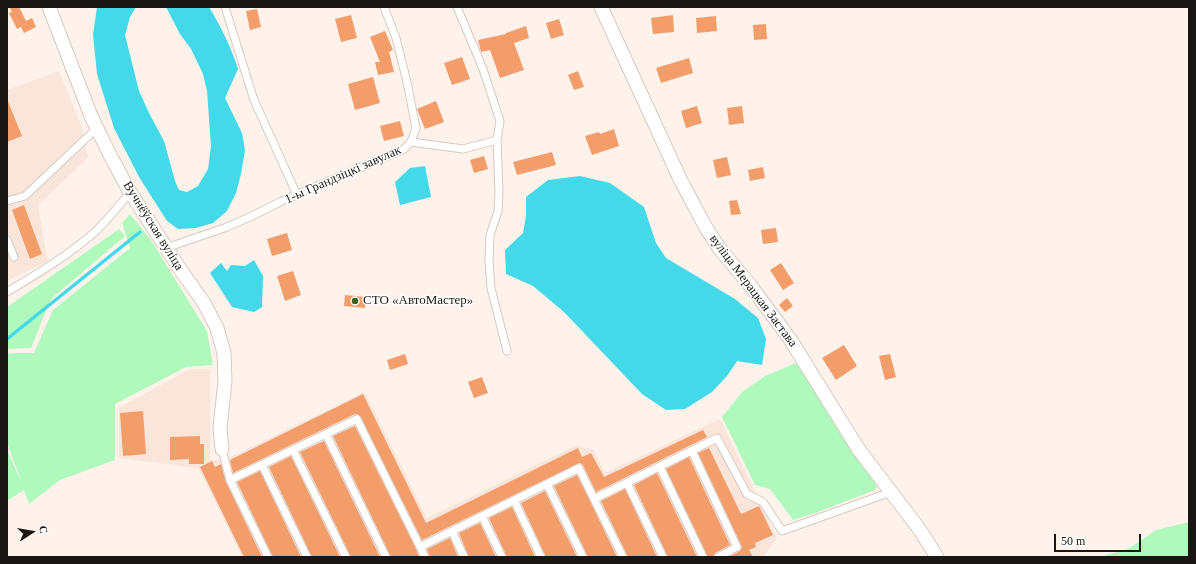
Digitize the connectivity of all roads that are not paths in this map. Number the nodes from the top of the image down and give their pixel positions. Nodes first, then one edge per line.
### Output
1 (49, 7) edge
2 (225, 7) edge
3 (384, 7) edge
4 (457, 7) edge
5 (601, 7) edge
6 (97, 128) junction
7 (497, 140) junction
8 (411, 142) junction
9 (130, 192) junction
10 (297, 195) junction
11 (7, 201) edge
12 (7, 240) edge
13 (166, 248) junction
14 (14, 257) dead end
15 (7, 292) edge
16 (507, 351) dead end
17 (326, 434) junction
18 (222, 449) joint
19 (294, 450) junction
20 (692, 451) junction
21 (262, 465) junction
22 (660, 467) junction
23 (230, 480) junction
24 (627, 483) junction
25 (547, 484) junction
26 (891, 492) junction
27 (594, 499) junction
28 (514, 500) junction
29 (482, 516) junction
30 (452, 531) junction
31 (420, 547) junction
32 (268, 557) edge
33 (307, 557) edge
34 (346, 557) edge
35 (386, 557) edge
36 (425, 557) edge
37 (464, 557) edge
38 (502, 557) edge
39 (541, 557) edge
40 (583, 557) edge
41 (623, 557) edge
42 (663, 557) edge
43 (703, 557) edge
44 (718, 557) edge
45 (937, 557) edge

1 - 6 street, Вучнёўская вуліца
2 - 10 lane
3 - 8 lane, 1-ы Грандзіцкі завулак
4 - 7 lane
5 - 26 street, вуліца Мерацкая Застава
6 - 9 street, Вучнёўская вуліца
6 - 11 lane
7 - 8 lane
7 - 16 lane
8 - 10 lane, 1-ы Грандзіцкі завулак
9 - 13 street, Вучнёўская вуліца
9 - 15 lane
10 - 13 lane, 1-ы Грандзіцкі завулак
12 - 14 lane
13 - 18 street, Вучнёўская вуліца
17 - 19 lane
17 - 31 lane
17 - 35 lane
18 - 23 lane
19 - 21 lane
19 - 34 lane
20 - 22 lane
20 - 26 lane
20 - 44 lane
21 - 23 lane
21 - 33 lane
22 - 24 lane
22 - 43 lane
23 - 32 lane
24 - 27 lane
24 - 42 lane
25 - 27 lane
25 - 28 lane
25 - 40 lane
26 - 45 street, вуліца Мерацкая Застава
27 - 41 lane
28 - 29 lane
28 - 39 lane
29 - 30 lane
29 - 38 lane
30 - 31 lane
30 - 37 lane
31 - 36 lane

